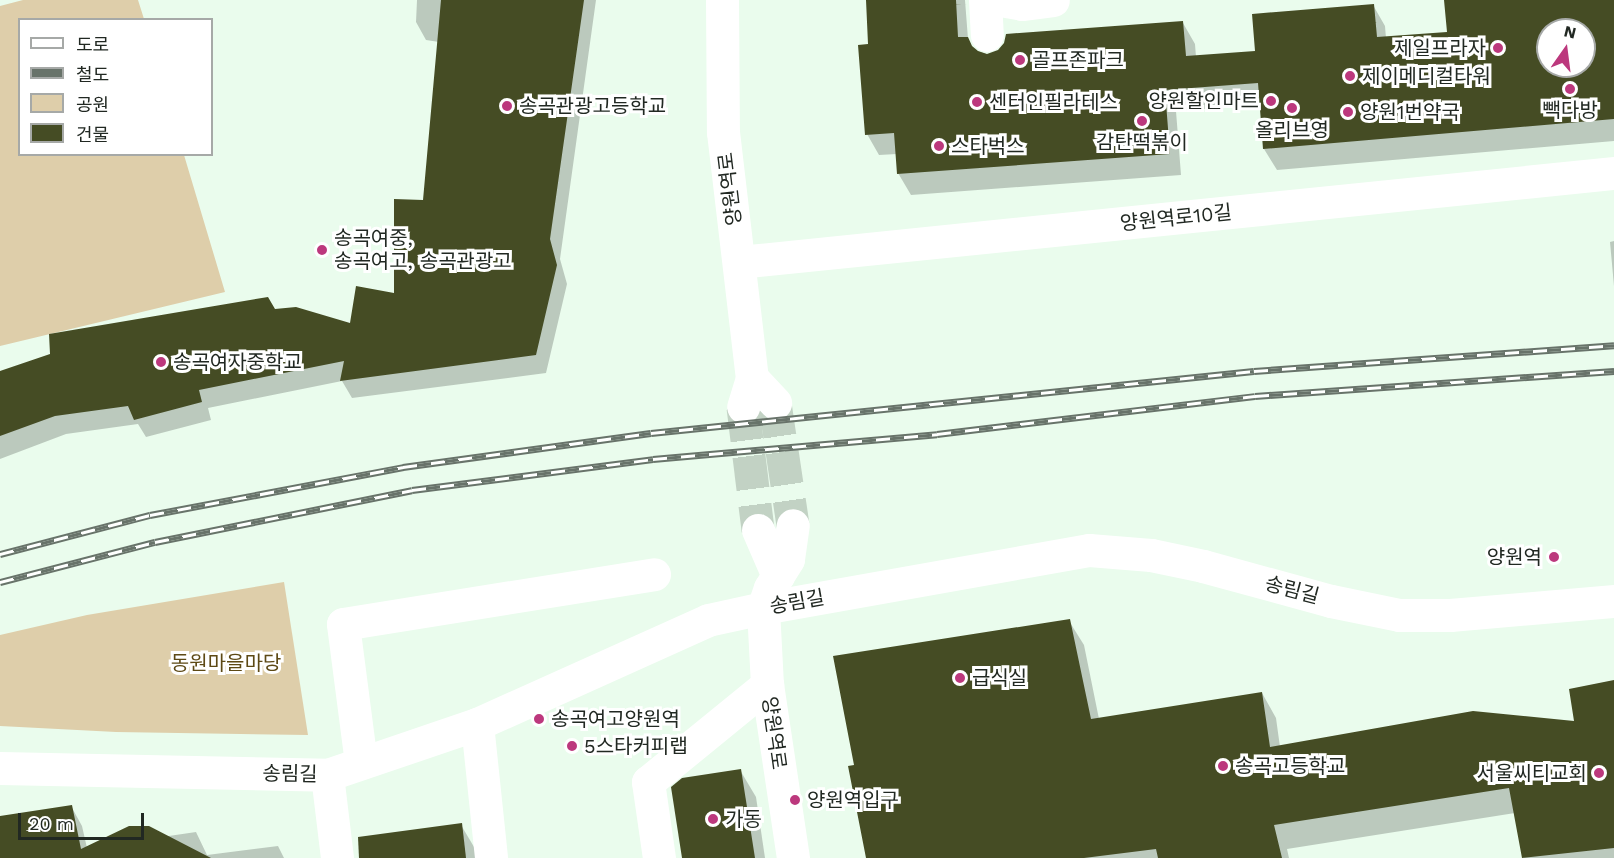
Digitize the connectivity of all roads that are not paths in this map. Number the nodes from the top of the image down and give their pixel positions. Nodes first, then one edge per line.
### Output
1 (722, 0) edge
2 (985, 0) edge
3 (1000, 0) edge
4 (1053, 0) edge
5 (987, 35) dead end
6 (1614, 173) edge
7 (739, 262) junction
8 (775, 403) dead end
9 (793, 525) tunnel mouth
10 (758, 530) tunnel mouth
11 (654, 574) dead end
12 (778, 576) junction
13 (1614, 601) edge
14 (763, 608) junction
15 (767, 685) junction
16 (477, 724) junction
17 (362, 763) junction
18 (0, 768) edge
19 (327, 775) junction
20 (338, 858) edge
21 (492, 858) edge
22 (659, 858) edge
23 (793, 858) edge

1 - 7 street, 양원역로
2 - 5 street
3 - 4 street
6 - 7 street, 양원역로10길
7 - 8 street, 양원역로
9 - 12 street
10 - 12 street
11 - 17 street
12 - 14 street
13 - 14 street, 송림길
14 - 15 street, 양원역로
14 - 16 street, 송림길
15 - 22 street
15 - 23 street, 양원역로
16 - 17 street, 송림길
16 - 21 street
17 - 19 street, 송림길
18 - 19 street, 송림길
19 - 20 street

